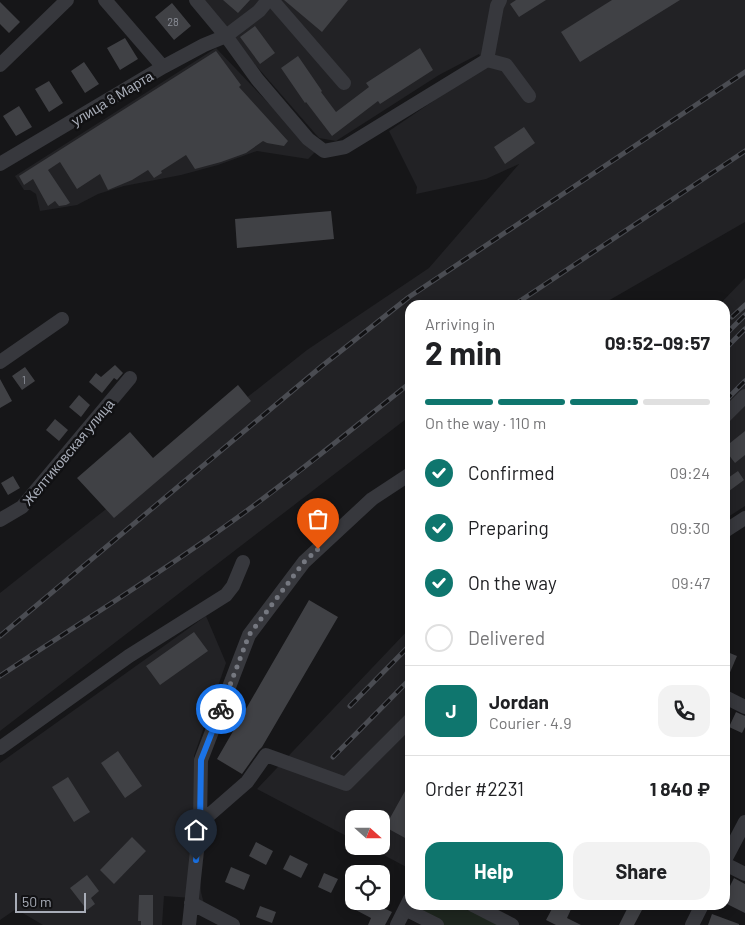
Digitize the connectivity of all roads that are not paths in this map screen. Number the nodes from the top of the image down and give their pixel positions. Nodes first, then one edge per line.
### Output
1 (67, 0) edge
2 (105, 0) edge
3 (196, 0) edge
4 (268, 0) edge
5 (272, 0) edge
6 (500, 0) edge
7 (226, 36) junction
8 (487, 60) junction
9 (0, 65) edge
10 (163, 67) junction
11 (344, 82) dead end
12 (529, 96) dead end
13 (0, 164) edge
14 (62, 319) dead end
15 (0, 362) edge
16 (130, 378) dead end
17 (745, 396) edge
18 (730, 411) edge
19 (405, 477) edge
20 (0, 520) edge
21 (243, 562) dead end
22 (730, 700) edge
23 (745, 707) edge
24 (405, 725) edge
25 (0, 748) edge
26 (745, 822) edge
27 (200, 823) junction
28 (730, 850) edge
29 (730, 866) edge
30 (745, 874) edge
31 (191, 903) junction
32 (405, 910) edge
33 (416, 910) edge
34 (483, 910) edge
35 (700, 910) edge
36 (189, 925) edge
37 (233, 925) edge
38 (397, 925) edge
39 (437, 925) edge
40 (512, 925) edge
41 (692, 925) edge

1 - 9 street
2 - 10 street
3 - 7 street
4 - 7 street, улица 8 Марта
5 - 11 street
6 - 8 street
7 - 8 street
7 - 10 street, улица 8 Марта
8 - 12 street
10 - 13 street, улица 8 Марта
14 - 15 street
16 - 20 street, Желтиковская улица
17 - 18 street
19 - 27 street
21 - 25 street
22 - 23 street
24 - 27 street
26 - 28 street
27 - 31 street
29 - 30 street
31 - 36 street
31 - 37 street
32 - 38 street
33 - 39 street
34 - 40 street
35 - 41 street

